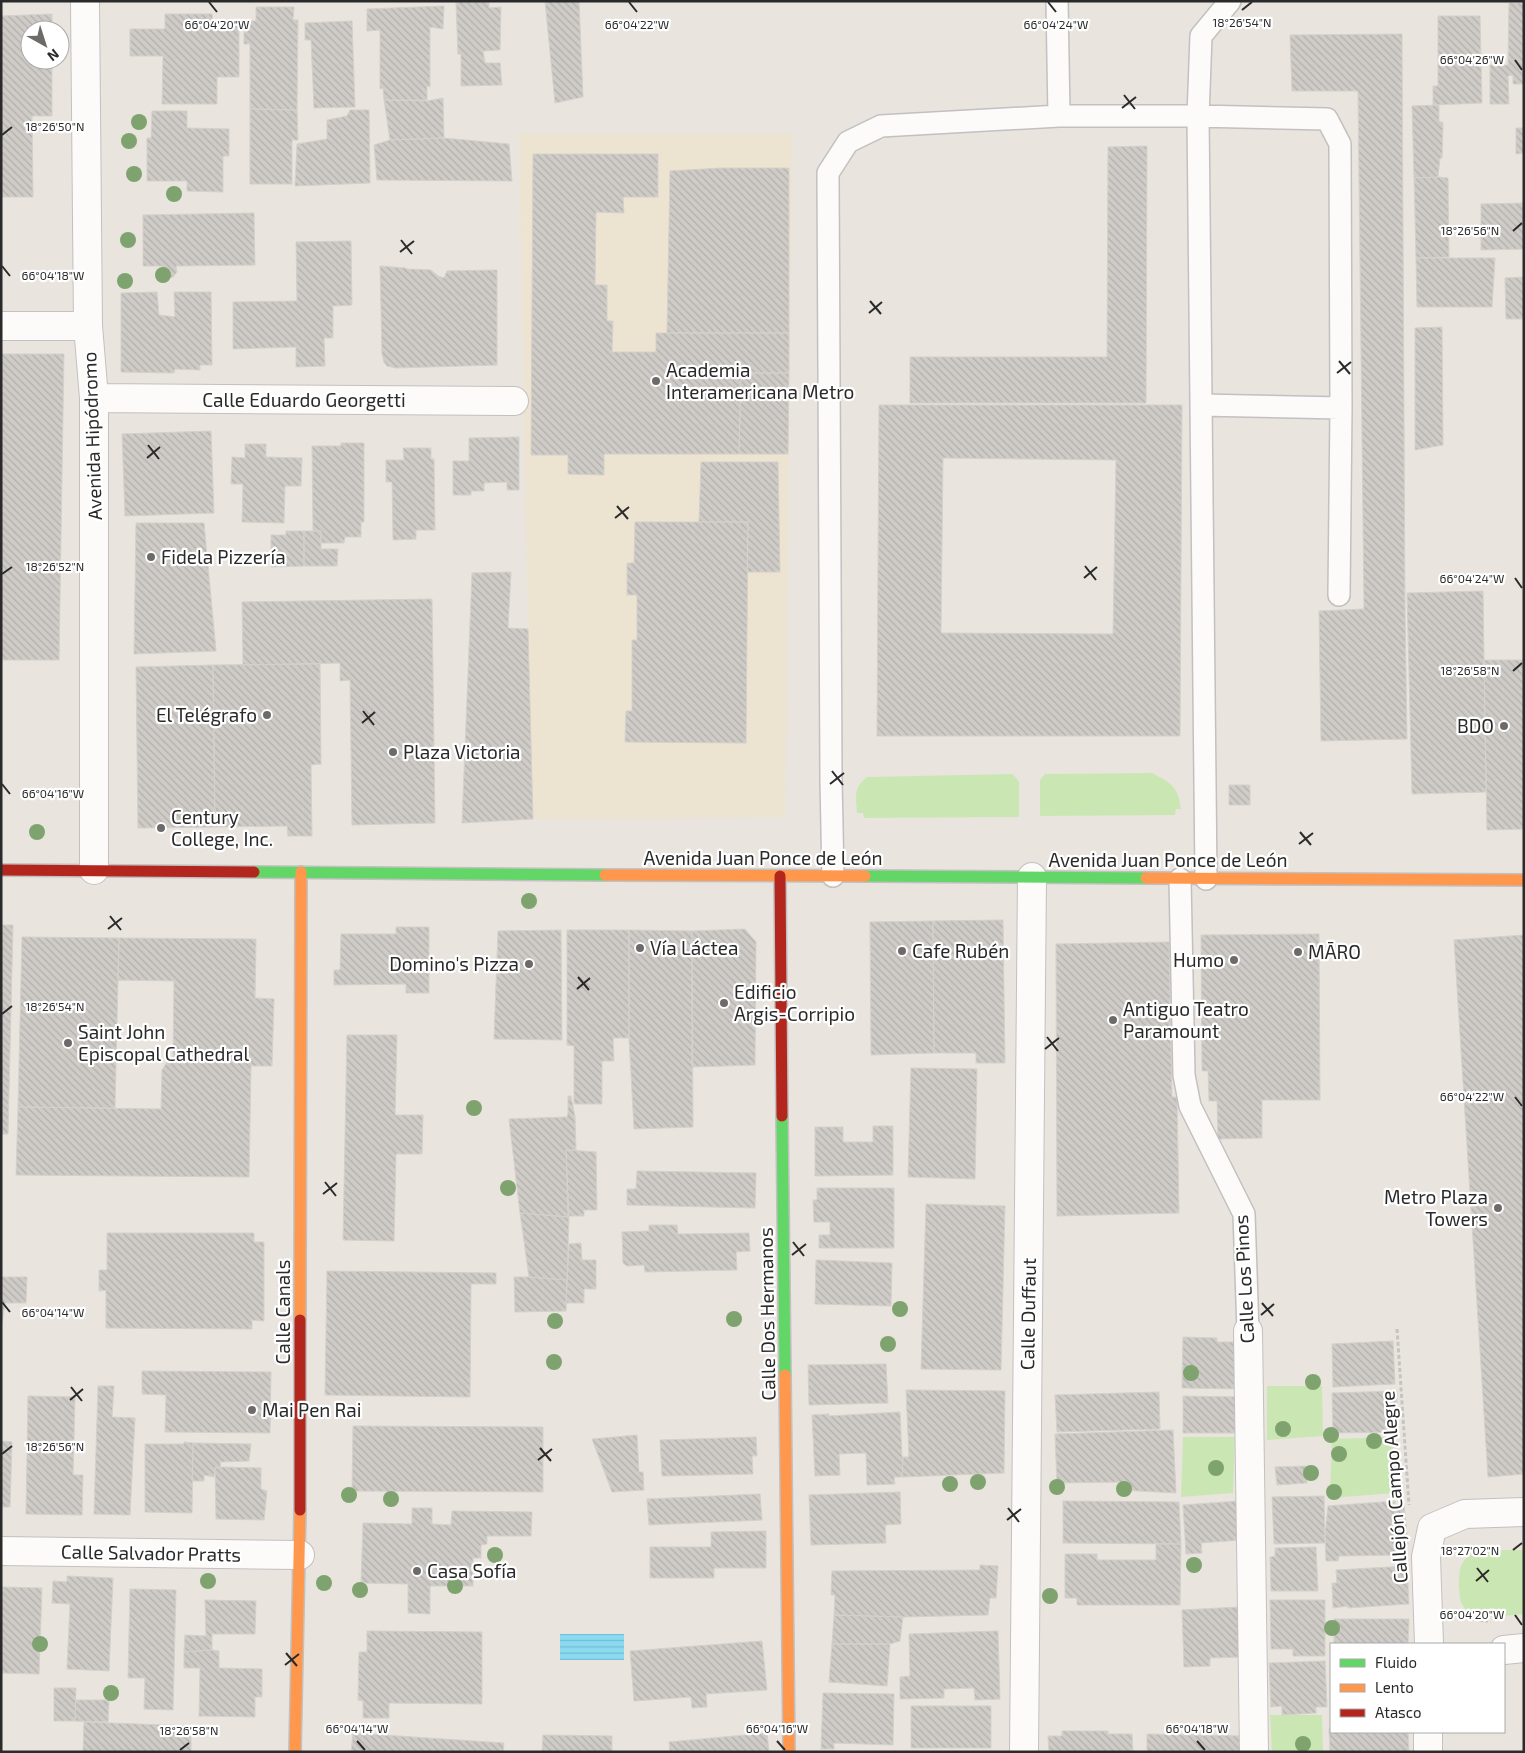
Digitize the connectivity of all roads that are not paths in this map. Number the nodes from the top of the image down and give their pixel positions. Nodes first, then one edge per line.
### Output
1 (85, 1) edge
2 (1057, 1) edge
3 (1230, 1) edge
4 (1059, 116) junction
5 (1198, 116) junction
6 (1, 326) edge
7 (88, 326) junction
8 (94, 398) junction
9 (514, 401) dead end
10 (1201, 406) junction
11 (1341, 408) junction
12 (1339, 595) dead end
13 (1, 870) edge
14 (94, 870) junction
15 (300, 872) junction
16 (780, 876) junction
17 (833, 876) junction
18 (1032, 877) junction
19 (1206, 878) junction
20 (1180, 879) junction
21 (1524, 880) edge
22 (1248, 1332) joint
23 (1524, 1512) edge
24 (1, 1551) edge
25 (300, 1555) junction
26 (1429, 1643) edge
27 (1524, 1648) edge
28 (1505, 1650) edge
29 (1428, 1733) edge
30 (295, 1752) edge
31 (788, 1752) edge
32 (1024, 1752) edge
33 (1254, 1752) edge
34 (1428, 1752) edge

1 - 7 street, Avenida Hipódromo
2 - 4 lane
3 - 5 lane
4 - 5 lane
4 - 17 lane
5 - 10 lane
5 - 11 lane
6 - 7 street
7 - 8 street, Avenida Hipódromo
8 - 9 street, Calle Eduardo Georgetti
8 - 14 street, Avenida Hipódromo
10 - 11 lane
10 - 19 lane
11 - 12 lane
13 - 14 street, Avenida Juan Ponce de León
14 - 15 street, Avenida Juan Ponce de León
15 - 16 street, Avenida Juan Ponce de León
15 - 25 street, Calle Canals
16 - 17 street, Avenida Juan Ponce de León
16 - 31 street, Calle Dos Hermanos
17 - 18 street, Avenida Juan Ponce de León
18 - 20 street, Avenida Juan Ponce de León
18 - 32 street, Calle Duffaut
19 - 20 street, Avenida Juan Ponce de León
19 - 21 street, Avenida Juan Ponce de León
20 - 22 lane, Calle Los Pinos
22 - 33 street, Calle Los Pinos
23 - 26 street
24 - 25 street, Calle Salvador Pratts
25 - 30 street, Calle Canals
27 - 28 street
29 - 34 street

